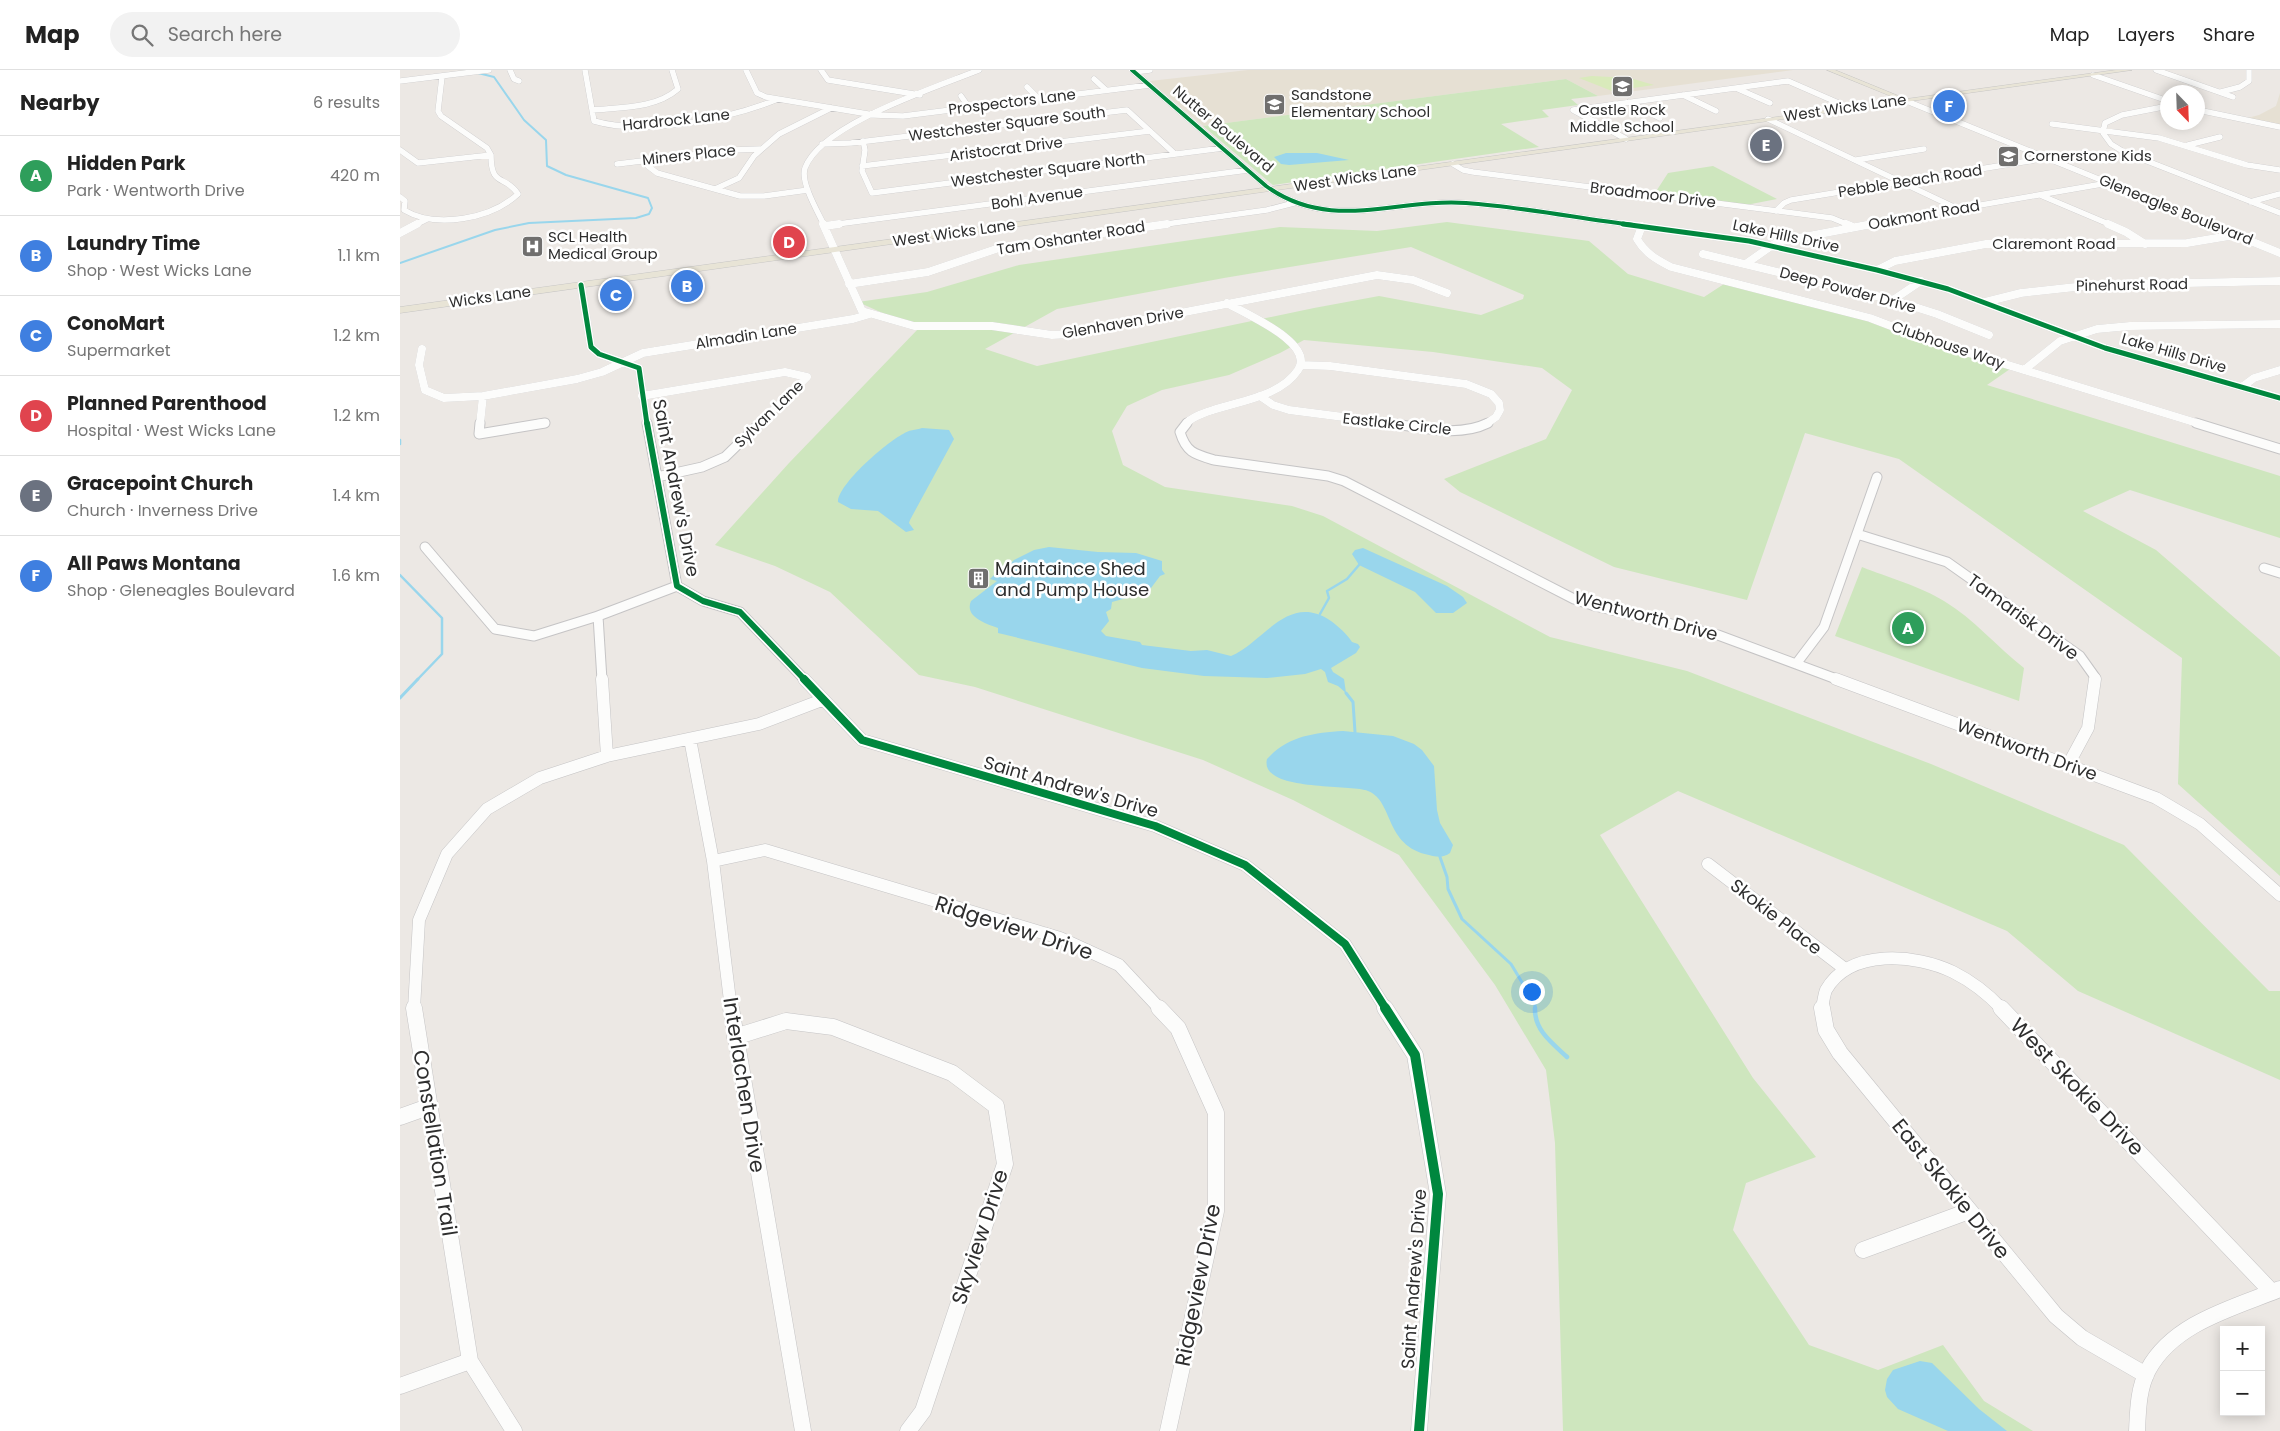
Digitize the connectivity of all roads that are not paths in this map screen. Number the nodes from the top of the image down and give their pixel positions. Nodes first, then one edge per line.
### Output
1 (486, 70) edge
2 (510, 70) edge
3 (584, 70) edge
4 (672, 70) edge
5 (746, 70) edge
6 (821, 70) edge
7 (979, 70) edge
8 (1150, 70) edge
9 (1830, 70) edge
10 (2128, 70) edge
11 (2156, 70) edge
12 (2249, 70) edge
13 (1133, 71) edge
14 (2093, 75) junction
15 (442, 76) junction
16 (1094, 79) dead end
17 (400, 81) edge
18 (519, 81) dead end
19 (1150, 86) junction
20 (1028, 87) dead end
21 (1736, 88) junction
22 (1106, 90) junction
23 (2221, 92) junction
24 (920, 95) junction
25 (1683, 95) junction
26 (961, 96) dead end
27 (2160, 97) edge
28 (2233, 97) dead end
29 (1038, 98) junction
30 (778, 99) junction
31 (1904, 100) junction
32 (1629, 102) junction
33 (1770, 103) dead end
34 (968, 106) junction
35 (831, 108) junction
36 (1850, 108) junction
37 (2160, 108) edge
38 (592, 110) junction
39 (1716, 111) dead end
40 (2205, 111) edge
41 (874, 115) junction
42 (1660, 118) dead end
43 (1768, 119) junction
44 (2052, 124) dead end
45 (2280, 127) edge
46 (2104, 130) junction
47 (1150, 131) junction
48 (2220, 137) dead end
49 (1626, 139) junction
50 (863, 142) junction
51 (822, 144) junction
52 (2188, 145) junction
53 (1223, 148) junction
54 (760, 149) junction
55 (1924, 149) dead end
56 (400, 150) edge
57 (1175, 154) junction
58 (491, 155) junction
59 (2048, 158) junction
60 (646, 160) junction
61 (1856, 160) junction
62 (617, 164) dead end
63 (1453, 164) junction
64 (862, 166) junction
65 (1248, 170) junction
66 (2280, 170) edge
67 (1901, 182) junction
68 (2109, 183) junction
69 (712, 188) junction
70 (701, 190) dead end
71 (808, 190) junction
72 (1273, 190) junction
73 (2280, 194) edge
74 (2040, 195) junction
75 (400, 197) edge
76 (2250, 202) junction
77 (1294, 203) junction
78 (1958, 209) junction
79 (1776, 211) junction
80 (2280, 213) edge
81 (428, 219) junction
82 (825, 226) junction
83 (1642, 226) junction
84 (1853, 226) junction
85 (400, 233) edge
86 (2235, 235) junction
87 (2145, 244) junction
88 (1772, 246) junction
89 (836, 250) junction
90 (2280, 253) edge
91 (1703, 254) dead end
92 (1746, 264) junction
93 (1877, 270) junction
94 (1921, 281) junction
95 (2280, 281) edge
96 (581, 284) junction
97 (850, 284) junction
98 (1447, 293) dead end
99 (1893, 300) junction
100 (1985, 302) junction
101 (1227, 303) junction
102 (400, 310) edge
103 (870, 314) junction
104 (2280, 324) edge
105 (1989, 335) dead end
106 (2073, 336) junction
107 (422, 349) dead end
108 (623, 361) junction
109 (1302, 365) junction
110 (2024, 370) junction
111 (2280, 370) edge
112 (2242, 387) junction
113 (484, 396) junction
114 (642, 396) junction
115 (1260, 396) junction
116 (2280, 398) edge
117 (545, 423) dead end
118 (2280, 449) edge
119 (657, 477) junction
120 (1877, 477) dead end
121 (1857, 534) junction
122 (425, 547) dead end
123 (2264, 568) dead end
124 (2280, 573) edge
125 (677, 586) junction
126 (598, 616) junction
127 (1796, 664) junction
128 (822, 700) junction
129 (690, 739) junction
130 (607, 756) junction
131 (2068, 765) junction
132 (713, 861) junction
133 (1708, 864) dead end
134 (2280, 895) edge
135 (1845, 969) junction
136 (735, 1037) junction
137 (428, 1107) junction
138 (400, 1117) edge
139 (1969, 1211) junction
140 (1863, 1250) dead end
141 (2276, 1290) edge
142 (470, 1361) junction
143 (2146, 1375) junction
144 (400, 1386) edge
145 (514, 1431) edge
146 (803, 1431) edge
147 (908, 1431) edge
148 (1168, 1431) edge
149 (1419, 1431) edge
150 (2138, 1431) edge

1 - 15 street
2 - 18 street
3 - 38 street
4 - 38 street
5 - 30 street
6 - 24 street
7 - 24 street
8 - 13 street
9 - 31 main road
10 - 14 main road, West Wicks Lane
11 - 23 street
12 - 23 street
13 - 19 street, Nutter Boulevard
14 - 27 street
14 - 31 main road, West Wicks Lane
15 - 17 street
15 - 58 street
16 - 22 street
19 - 22 street, Prospectors Lane
19 - 53 street, Nutter Boulevard
20 - 29 street
21 - 25 street
21 - 33 street
21 - 36 street
22 - 29 street, Prospectors Lane
23 - 28 street
24 - 41 street
25 - 32 street
25 - 39 street
26 - 34 street
29 - 34 street, Prospectors Lane
30 - 35 street
30 - 38 street, Hardrock Lane
31 - 36 main road, West Wicks Lane
31 - 59 street, Gleneagles Boulevard
32 - 42 street
32 - 49 street
34 - 41 street, Prospectors Lane
35 - 41 street
35 - 54 street
36 - 43 main road, West Wicks Lane
37 - 46 street
40 - 45 street
41 - 51 street
43 - 49 main road, West Wicks Lane
43 - 61 street
44 - 46 street
46 - 52 street
46 - 76 street
47 - 50 street, Westchester Square South
47 - 57 street, Westchester Square South
47 - 64 street, Aristocrat Drive
48 - 52 street
49 - 63 main road, West Wicks Lane
50 - 51 street, Westchester Square South
50 - 64 street
51 - 71 street
52 - 66 street
53 - 57 street, Westchester Square North
53 - 65 street, Nutter Boulevard
54 - 60 street, Miners Place
54 - 69 street
55 - 61 street
56 - 58 street
57 - 64 street, Westchester Square North
58 - 81 street
59 - 67 street, Pebble Beach Road
59 - 68 street, Gleneagles Boulevard
60 - 62 street, Miners Place
60 - 69 street
61 - 67 street
63 - 72 main road, West Wicks Lane
63 - 79 street, Broadmoor Drive
65 - 72 street, Nutter Boulevard
65 - 82 street, Bohl Avenue
67 - 78 street
67 - 79 street, Pebble Beach Road
68 - 74 street, Oakmont Road
68 - 86 street, Gleneagles Boulevard
69 - 70 street
69 - 71 street
71 - 82 street
72 - 77 street, Lake Hills Drive
72 - 89 main road, West Wicks Lane
73 - 76 street
74 - 78 street, Oakmont Road
74 - 87 street
75 - 81 street
76 - 80 street
77 - 83 street, Lake Hills Drive
77 - 97 street, Tam Oshanter Road
78 - 84 street, Oakmont Road
79 - 84 street, Broadmoor Drive
81 - 85 street
82 - 89 street
83 - 88 street, Lake Hills Drive
83 - 110 street, Clubhouse Way
84 - 88 street, Oakmont Road
86 - 87 street, Claremont Road
86 - 90 street, Gleneagles Boulevard
87 - 93 street, Claremont Road
88 - 92 street, Oakmont Road
88 - 93 street, Lake Hills Drive
89 - 96 main road, West Wicks Lane
89 - 97 street
91 - 92 street, Deep Powder Drive
92 - 99 street, Deep Powder Drive
93 - 94 street, Lake Hills Drive
94 - 99 street
94 - 100 street, Lake Hills Drive
95 - 100 street, Pinehurst Road
96 - 102 main road, Wicks Lane
96 - 108 street, Saint Andrew's Drive
97 - 103 street
98 - 101 street, Glenhaven Drive
99 - 105 street, Deep Powder Drive
100 - 106 street, Lake Hills Drive
101 - 103 street, Glenhaven Drive
101 - 109 street
103 - 108 street, Almadin Lane
104 - 106 street
106 - 110 street
106 - 112 street, Lake Hills Drive
107 - 113 street, Almadin Lane
108 - 113 street, Almadin Lane
108 - 114 street, Saint Andrew's Drive
109 - 115 street, Wentworth Drive
109 - 115 street, Eastlake Circle
110 - 118 street, Clubhouse Way
111 - 112 street
112 - 116 street, Lake Hills Drive
113 - 117 street
114 - 119 street, Saint Andrew's Drive
114 - 119 street, Sylvan Lane
115 - 127 street, Wentworth Drive
119 - 125 street, Saint Andrew's Drive
120 - 121 street
121 - 127 street
121 - 131 street, Tamarisk Drive
122 - 126 street
123 - 124 street
125 - 126 street
125 - 128 street, Saint Andrew's Drive
126 - 130 street
127 - 131 street, Wentworth Drive
128 - 129 street, Constellation Trail
128 - 149 street, Saint Andrew's Drive
129 - 130 street, Constellation Trail
129 - 132 street, Interlachen Drive
130 - 137 street, Constellation Trail
131 - 134 street, Wentworth Drive
132 - 136 street, Interlachen Drive
132 - 148 street, Ridgeview Drive
133 - 135 street, Skokie Place
135 - 139 street, East Skokie Drive
135 - 141 street, West Skokie Drive
136 - 146 street, Interlachen Drive
136 - 147 street, Skyview Drive
137 - 138 street
137 - 142 street, Constellation Trail
139 - 140 street
139 - 143 street, East Skokie Drive
141 - 143 street
142 - 144 street
142 - 145 street, Constellation Trail
143 - 150 street

